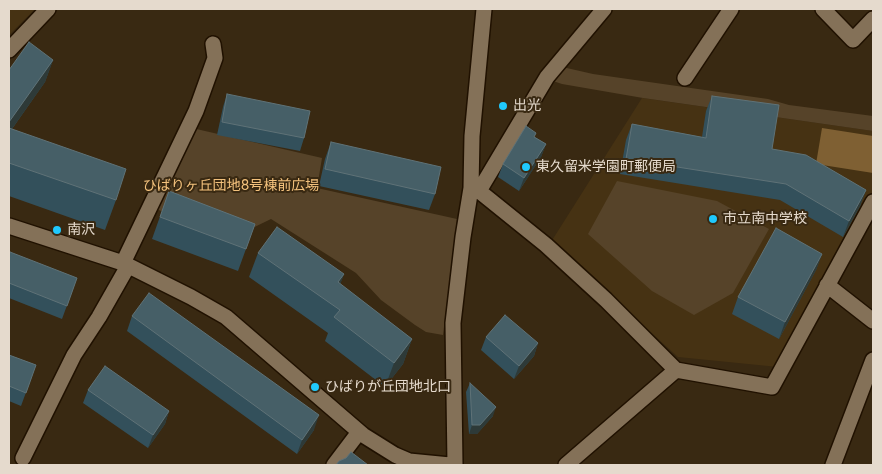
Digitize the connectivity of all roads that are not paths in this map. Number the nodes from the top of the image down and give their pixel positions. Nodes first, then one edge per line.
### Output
1 (48, 9) edge
2 (484, 9) edge
3 (604, 9) edge
4 (731, 9) edge
5 (823, 9) edge
6 (873, 20) edge
7 (213, 44) dead end
8 (9, 50) edge
9 (685, 78) dead end
10 (475, 190) junction
11 (873, 202) edge
12 (9, 226) edge
13 (126, 264) junction
14 (827, 285) junction
15 (873, 321) edge
16 (873, 360) edge
17 (676, 370) junction
18 (359, 432) junction
19 (23, 458) dead end
20 (334, 465) edge
21 (450, 465) edge
22 (455, 465) edge
23 (566, 465) edge
24 (833, 465) edge

1 - 8 street
2 - 10 street
3 - 10 street
4 - 9 street
5 - 6 street
7 - 13 street
10 - 17 street
10 - 22 street
11 - 14 street
12 - 13 street
13 - 18 street
13 - 19 street
14 - 15 street
14 - 17 street
16 - 24 street
17 - 23 street
18 - 20 street
18 - 21 street

